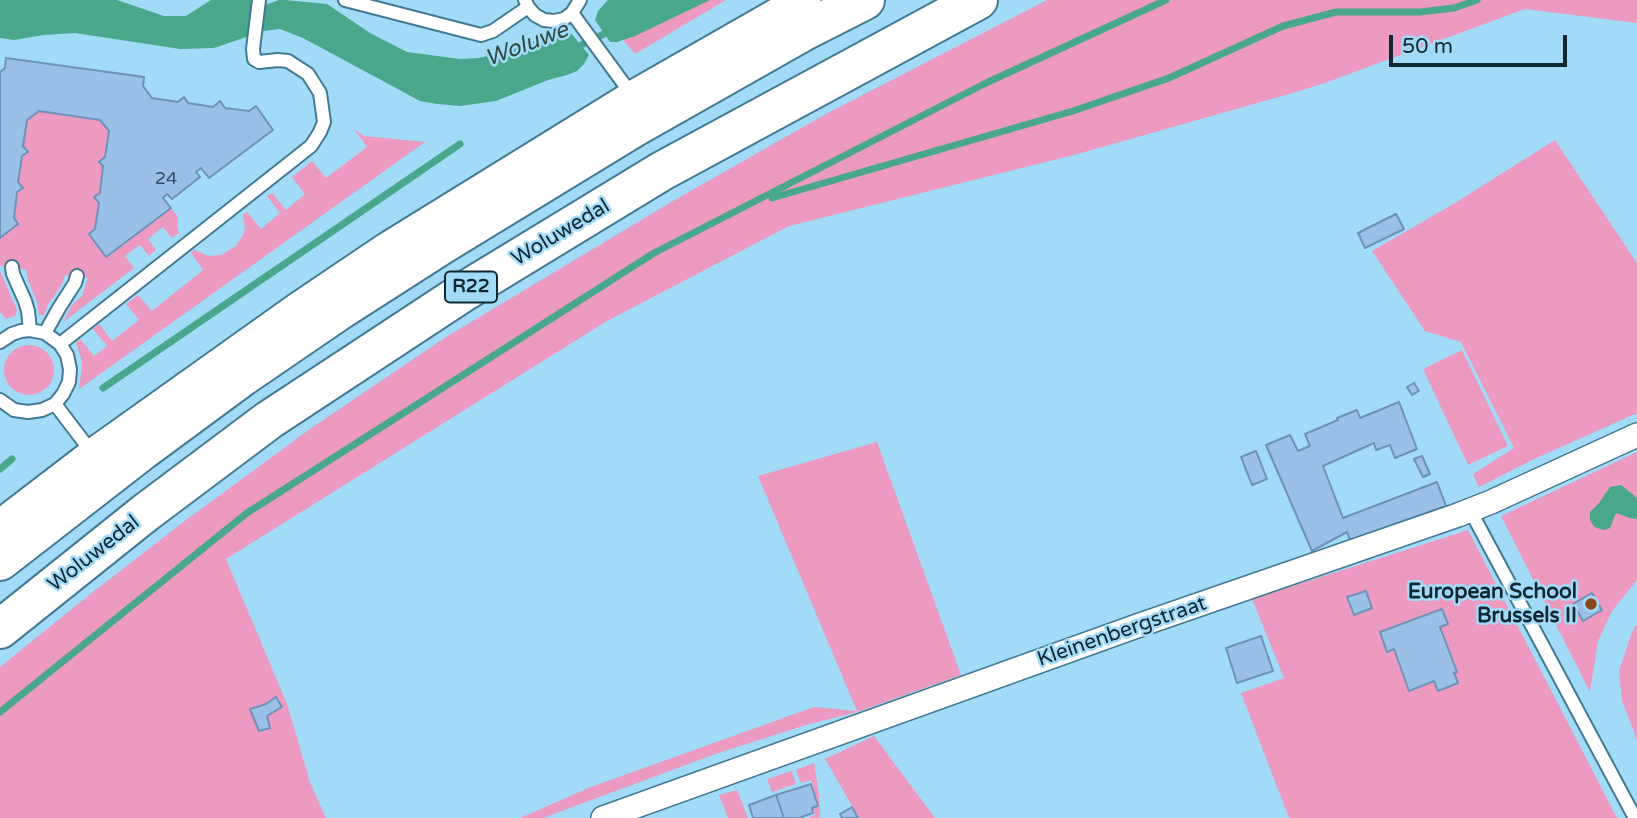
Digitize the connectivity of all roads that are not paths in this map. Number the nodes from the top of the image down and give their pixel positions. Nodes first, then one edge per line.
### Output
1 (345, 0) edge
2 (580, 0) edge
3 (804, 0) edge
4 (866, 0) edge
5 (978, 0) edge
6 (258, 2) edge
7 (526, 4) edge
8 (572, 13) junction
9 (634, 97) junction
10 (12, 267) dead end
11 (76, 276) dead end
12 (30, 330) junction
13 (45, 333) junction
14 (1, 337) edge
15 (60, 344) junction
16 (0, 400) edge
17 (55, 404) junction
18 (1637, 435) edge
19 (93, 455) junction
20 (1470, 510) junction
21 (0, 527) edge
22 (0, 561) edge
23 (0, 629) edge
24 (603, 818) edge
25 (1635, 818) edge

1 - 7 lane
2 - 8 lane
3 - 9 main road
4 - 22 highway, R22
5 - 23 highway, Woluwedal / R22
6 - 15 lane
7 - 8 lane
8 - 9 lane
9 - 19 main road
10 - 12 lane
11 - 13 lane
12 - 13 lane
12 - 14 lane
13 - 15 lane
15 - 17 lane
16 - 17 lane
17 - 19 lane
18 - 20 street, Kleinenbergstraat
19 - 21 main road
20 - 24 street, Kleinenbergstraat
20 - 25 lane

